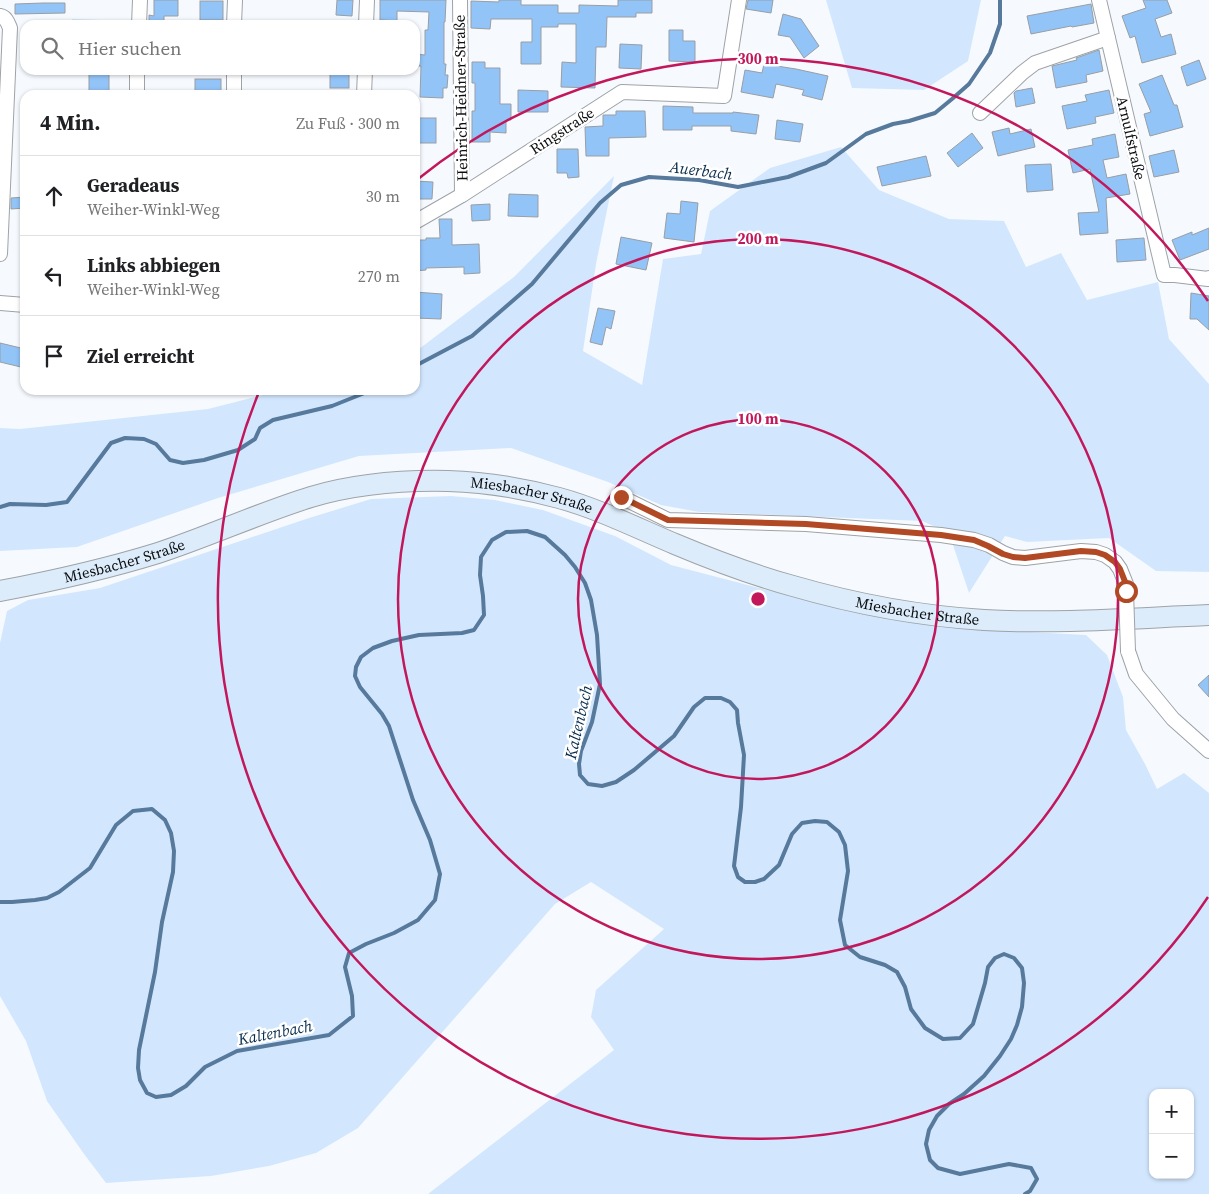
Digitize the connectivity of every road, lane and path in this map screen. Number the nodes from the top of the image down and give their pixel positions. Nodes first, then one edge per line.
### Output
1 (140, 0) edge
2 (235, 0) edge
3 (367, 0) edge
4 (460, 0) edge
5 (739, 0) edge
6 (1099, 0) edge
7 (0, 16) edge
8 (139, 20) edge
9 (234, 20) edge
10 (366, 20) edge
11 (1108, 38) junction
12 (137, 75) edge
13 (234, 75) edge
14 (364, 75) edge
15 (137, 90) edge
16 (234, 90) edge
17 (364, 90) edge
18 (980, 113) dead end
19 (462, 195) junction
20 (420, 219) edge
21 (0, 254) edge
22 (1209, 279) edge
23 (0, 303) edge
24 (20, 305) edge
25 (621, 497) dead end
26 (0, 591) edge
27 (1209, 615) edge
28 (1209, 751) edge

1 - 8 street
2 - 9 street
3 - 10 street
4 - 19 street, Heinrich-Heidner-Straße
5 - 19 street, Ringstraße
6 - 11 street, Arnulfstraße
7 - 21 street
11 - 18 street
11 - 22 street, Arnulfstraße
12 - 15 street
13 - 16 street
14 - 17 street
19 - 20 street, Ringstraße
23 - 24 street
25 - 28 street, bridge
26 - 27 main road, Miesbacher Straße

